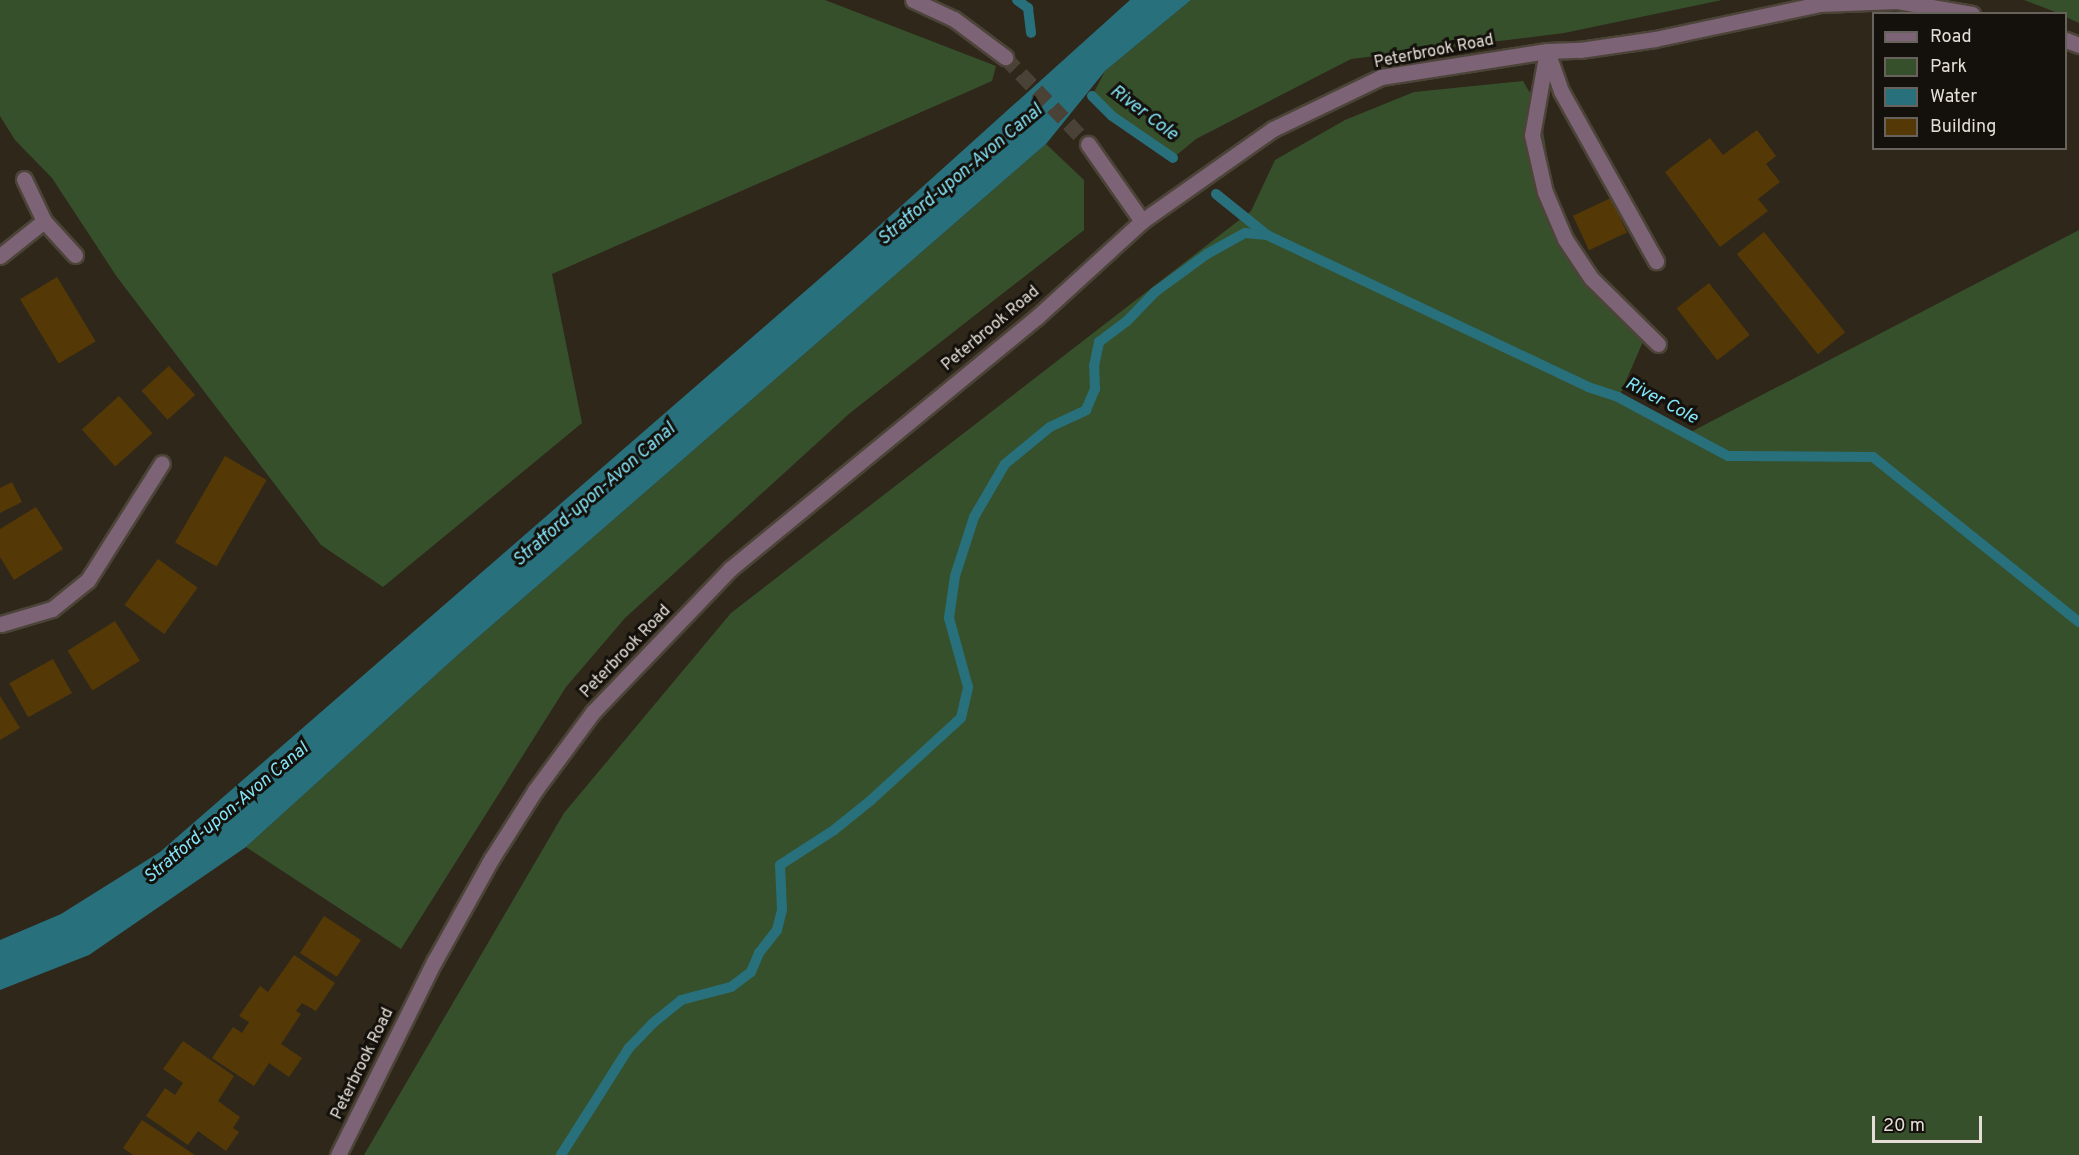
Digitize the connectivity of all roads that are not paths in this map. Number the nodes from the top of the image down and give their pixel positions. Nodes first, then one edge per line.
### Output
1 (913, 0) edge
2 (1898, 1) edge
3 (1961, 12) edge
4 (1547, 51) junction
5 (1005, 57) tunnel mouth
6 (1088, 144) tunnel mouth
7 (24, 179) dead end
8 (1142, 220) junction
9 (44, 221) junction
10 (75, 255) dead end
11 (0, 256) edge
12 (1656, 261) dead end
13 (1658, 344) dead end
14 (162, 463) dead end
15 (0, 624) edge
16 (339, 1155) edge

1 - 5 street
2 - 3 street, Peterbrook Road
2 - 4 street, Peterbrook Road
4 - 8 street, Peterbrook Road
4 - 12 street
4 - 13 street
6 - 8 street
7 - 9 street
8 - 16 street, Peterbrook Road
9 - 10 street
9 - 11 street
14 - 15 street

